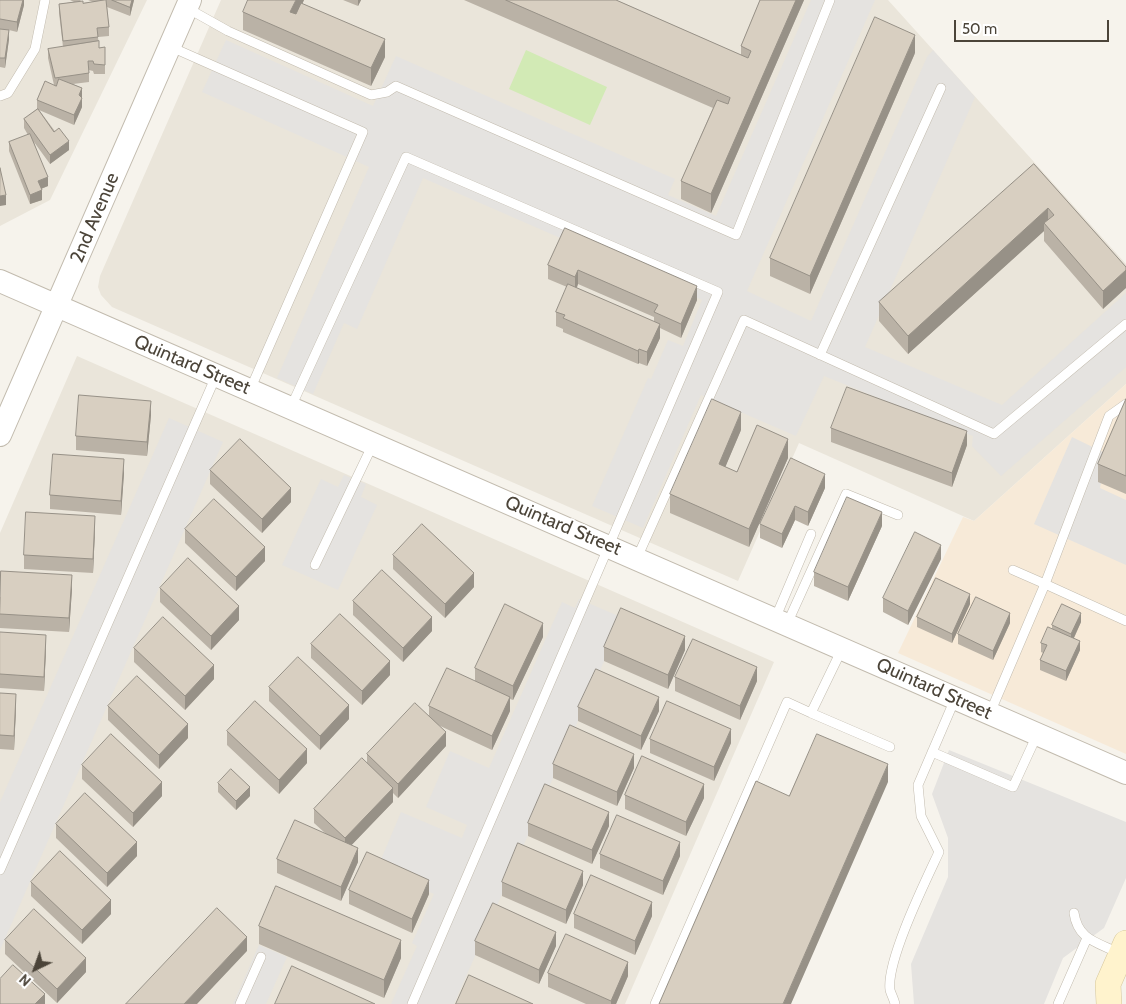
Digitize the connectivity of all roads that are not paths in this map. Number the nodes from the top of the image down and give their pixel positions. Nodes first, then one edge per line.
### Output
1 (45, 0) edge
2 (830, 0) edge
3 (185, 3) edge
4 (169, 46) junction
5 (941, 88) dead end
6 (0, 96) edge
7 (0, 282) edge
8 (57, 306) junction
9 (1126, 324) edge
10 (820, 355) junction
11 (216, 375) junction
12 (250, 390) junction
13 (1126, 404) edge
14 (290, 409) junction
15 (0, 435) edge
16 (373, 444) junction
17 (898, 515) dead end
18 (811, 534) dead end
19 (609, 546) junction
20 (637, 558) junction
21 (316, 565) dead end
22 (1013, 570) dead end
23 (1044, 584) junction
24 (1126, 621) edge
25 (781, 622) junction
26 (842, 649) junction
27 (955, 699) junction
28 (811, 714) junction
29 (990, 714) junction
30 (1037, 734) junction
31 (890, 747) dead end
32 (932, 752) junction
33 (1126, 773) edge
34 (0, 870) edge
35 (1074, 913) dead end
36 (1087, 938) junction
37 (1124, 949) edge
38 (261, 957) dead end
39 (240, 1004) edge
40 (412, 1004) edge
41 (655, 1004) edge
42 (896, 1004) edge
43 (1058, 1004) edge
44 (1109, 1004) edge

1 - 6 lane
2 - 3 lane
3 - 4 street, 2nd Avenue
4 - 8 street, 2nd Avenue
4 - 12 lane
5 - 10 lane
7 - 8 street, Quintard Street
8 - 11 street, Quintard Street
8 - 15 street, 2nd Avenue
9 - 10 lane
10 - 20 lane
11 - 12 street, Quintard Street
11 - 34 lane
12 - 14 street, Quintard Street
13 - 23 lane
14 - 16 street, Quintard Street
14 - 19 lane
16 - 19 street, Quintard Street
16 - 21 lane
17 - 25 lane
18 - 25 lane
19 - 20 street, Quintard Street
19 - 40 lane
20 - 25 street, Quintard Street
22 - 23 lane
23 - 24 lane
23 - 29 lane
25 - 26 street, Quintard Street
26 - 27 street, Quintard Street
26 - 28 lane
27 - 29 street, Quintard Street
27 - 32 lane
28 - 31 lane
28 - 41 lane
29 - 30 street, Quintard Street
30 - 32 lane
30 - 33 street, Quintard Street
32 - 42 lane
35 - 36 lane
36 - 37 lane
36 - 43 lane
37 - 44 main road
38 - 39 lane

